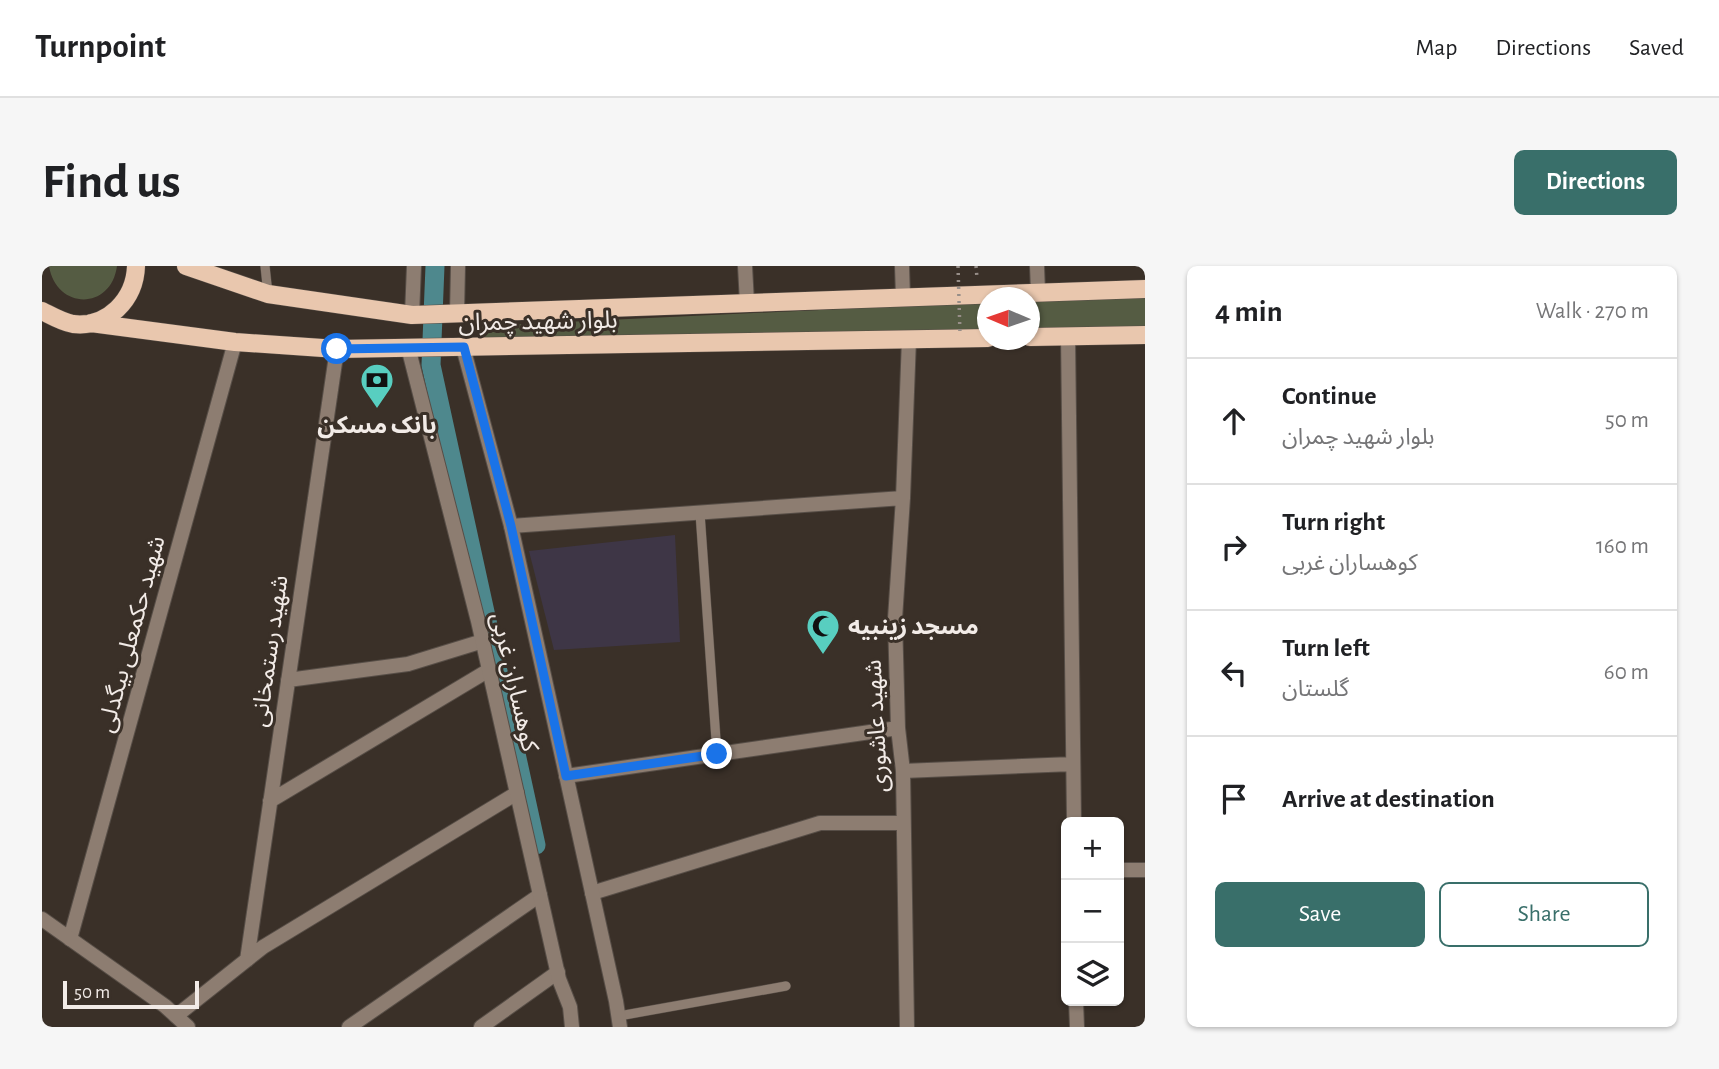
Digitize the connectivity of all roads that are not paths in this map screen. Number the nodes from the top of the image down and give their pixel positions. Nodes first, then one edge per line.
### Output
1 (136, 266) edge
2 (186, 266) edge
3 (265, 266) edge
4 (414, 266) edge
5 (458, 266) edge
6 (746, 266) edge
7 (902, 266) edge
8 (1037, 266) edge
9 (1038, 287) edge
10 (1145, 289) edge
11 (1040, 292) edge
12 (268, 294) junction
13 (977, 294) edge
14 (903, 297) junction
15 (747, 303) junction
16 (42, 310) edge
17 (457, 313) junction
18 (412, 315) junction
19 (90, 323) junction
20 (1145, 335) edge
21 (1068, 336) junction
22 (1040, 337) edge
23 (977, 338) edge
24 (909, 339) junction
25 (235, 342) junction
26 (408, 347) junction
27 (464, 347) junction
28 (337, 349) junction
29 (903, 498) junction
30 (700, 513) junction
31 (511, 526) junction
32 (483, 641) junction
33 (489, 670) junction
34 (288, 680) junction
35 (898, 728) junction
36 (717, 754) junction
37 (1073, 764) junction
38 (903, 771) junction
39 (566, 776) junction
40 (517, 793) junction
41 (270, 801) junction
42 (1074, 817) edge
43 (903, 823) junction
44 (1124, 870) edge
45 (1145, 870) edge
46 (592, 893) junction
47 (540, 895) junction
48 (42, 919) edge
49 (70, 939) junction
50 (247, 960) junction
51 (558, 972) junction
52 (786, 986) dead end
53 (1076, 1006) edge
54 (176, 1016) junction
55 (619, 1022) edge
56 (188, 1027) edge
57 (349, 1027) edge
58 (481, 1027) edge
59 (572, 1027) edge
60 (907, 1027) edge
61 (1077, 1027) edge

1 - 19 main road
2 - 12 main road, بلوار شهید چمران
3 - 12 lane
4 - 18 street
5 - 17 street
6 - 15 street
7 - 14 street
8 - 9 street
10 - 11 main road, بلوار شهید چمران
12 - 18 main road, بلوار شهید چمران
13 - 14 main road, بلوار شهید چمران
14 - 15 main road, بلوار شهید چمران
15 - 17 main road, بلوار شهید چمران
16 - 19 main road, بلوار شهید چمران
17 - 18 main road, بلوار شهید چمران
19 - 25 main road, بلوار شهید چمران
20 - 21 main road
21 - 22 main road
21 - 37 street
23 - 24 main road, بلوار شهید چمران
24 - 27 main road, بلوار شهید چمران
24 - 29 street, شهید عاشوری
25 - 28 main road, بلوار شهید چمران
25 - 49 street, شهید حکمعلی بیگدلی
26 - 27 main road, بلوار شهید چمران
26 - 28 main road, بلوار شهید چمران
26 - 32 street, کوهساران غربی
27 - 31 street, کوهساران غربی
28 - 34 street, شهید رستمخانی
29 - 30 street
29 - 35 street, شهید عاشوری
30 - 31 street
30 - 36 lane
31 - 39 street, کوهساران غربی
32 - 33 street, کوهساران غربی
32 - 34 street
33 - 40 street, کوهساران غربی
33 - 41 street
34 - 41 street, شهید رستمخانی
35 - 36 street
35 - 38 street, شهید عاشوری
36 - 39 street
37 - 38 street
37 - 42 street
38 - 43 street, شهید عاشوری
39 - 46 street, کوهساران غربی
40 - 47 street, کوهساران غربی
40 - 50 street
41 - 50 street, شهید رستمخانی
43 - 46 street
43 - 60 street, شهید عاشوری
44 - 45 street
46 - 55 street, کوهساران غربی
47 - 51 street, کوهساران غربی
47 - 57 street
48 - 49 street
49 - 54 street
50 - 54 street
51 - 58 street
51 - 59 street, کوهساران غربی
52 - 55 lane
53 - 61 street
54 - 56 street

